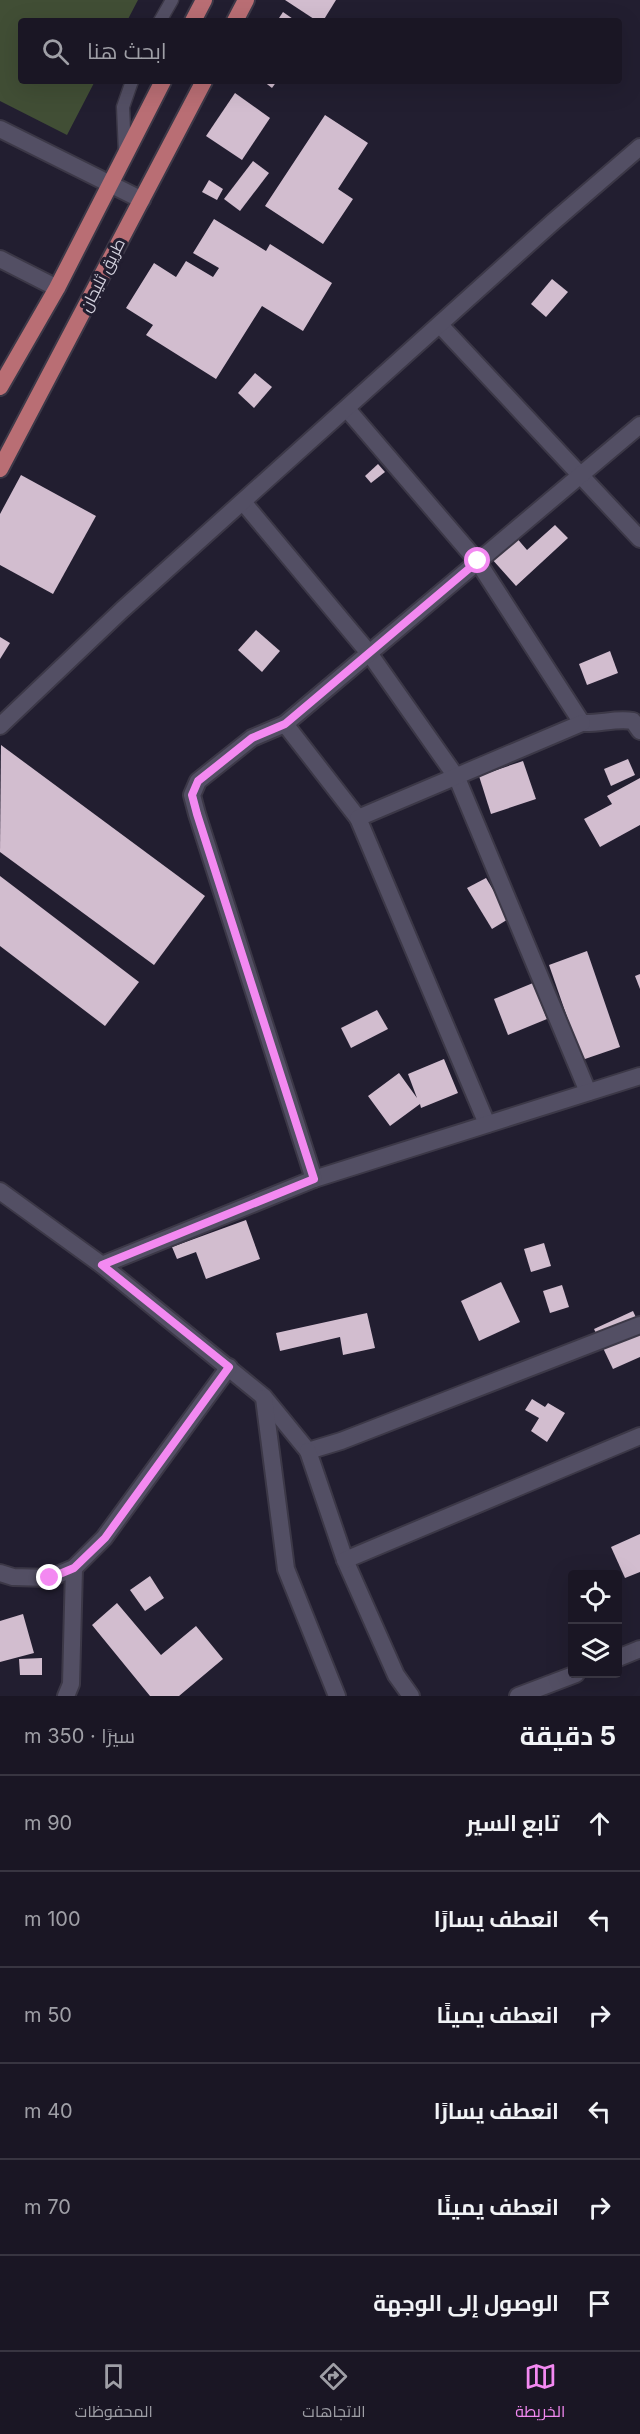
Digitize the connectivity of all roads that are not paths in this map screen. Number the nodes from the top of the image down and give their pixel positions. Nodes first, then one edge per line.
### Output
1 (172, 0) edge
2 (204, 0) edge
3 (246, 0) edge
4 (162, 18) edge
5 (195, 18) edge
6 (237, 18) edge
7 (131, 84) edge
8 (161, 84) edge
9 (202, 84) edge
10 (0, 129) edge
11 (640, 147) edge
12 (126, 154) junction
13 (110, 184) junction
14 (142, 200) junction
15 (0, 259) edge
16 (57, 288) junction
17 (440, 325) junction
18 (0, 387) edge
19 (347, 409) junction
20 (640, 425) edge
21 (0, 469) edge
22 (580, 476) junction
23 (243, 502) junction
24 (640, 539) edge
25 (478, 561) junction
26 (369, 653) junction
27 (582, 723) junction
28 (285, 724) junction
29 (0, 726) edge
30 (640, 731) edge
31 (457, 778) junction
32 (358, 818) junction
33 (640, 1076) edge
34 (588, 1092) junction
35 (486, 1124) junction
36 (314, 1179) junction
37 (0, 1191) edge
38 (102, 1265) junction
39 (640, 1325) edge
40 (229, 1367) junction
41 (264, 1397) junction
42 (640, 1436) edge
43 (308, 1451) junction
44 (345, 1560) junction
45 (74, 1568) junction
46 (0, 1573) edge
47 (640, 1649) edge
48 (622, 1656) edge
49 (568, 1677) edge
50 (66, 1696) edge
51 (337, 1696) edge
52 (411, 1696) edge
53 (518, 1696) edge

1 - 4 lane
2 - 5 main road
3 - 6 main road
7 - 12 lane
8 - 12 main road, طريق ثليجان
9 - 14 main road, طريق ثليجان
10 - 13 street
11 - 17 street
12 - 13 main road, طريق ثليجان
13 - 14 street
13 - 16 main road, طريق ثليجان
14 - 21 main road, طريق ثليجان
15 - 16 street
16 - 18 main road, طريق ثليجان
17 - 19 street
17 - 22 street
19 - 23 street
19 - 25 street
20 - 22 street
22 - 24 street
22 - 25 street
23 - 26 street
23 - 29 street
25 - 26 street
25 - 27 street
26 - 28 street
26 - 31 street
27 - 30 street
27 - 31 street
28 - 32 street
28 - 36 street
31 - 32 street
31 - 34 street
32 - 35 street
33 - 34 street
34 - 35 street
35 - 36 street
36 - 38 street
37 - 38 street
38 - 40 street
39 - 43 street
40 - 41 street
40 - 45 street
41 - 43 street
41 - 51 street
42 - 44 street
43 - 44 street
44 - 52 street
45 - 46 street
45 - 50 street
47 - 48 street
49 - 53 street

